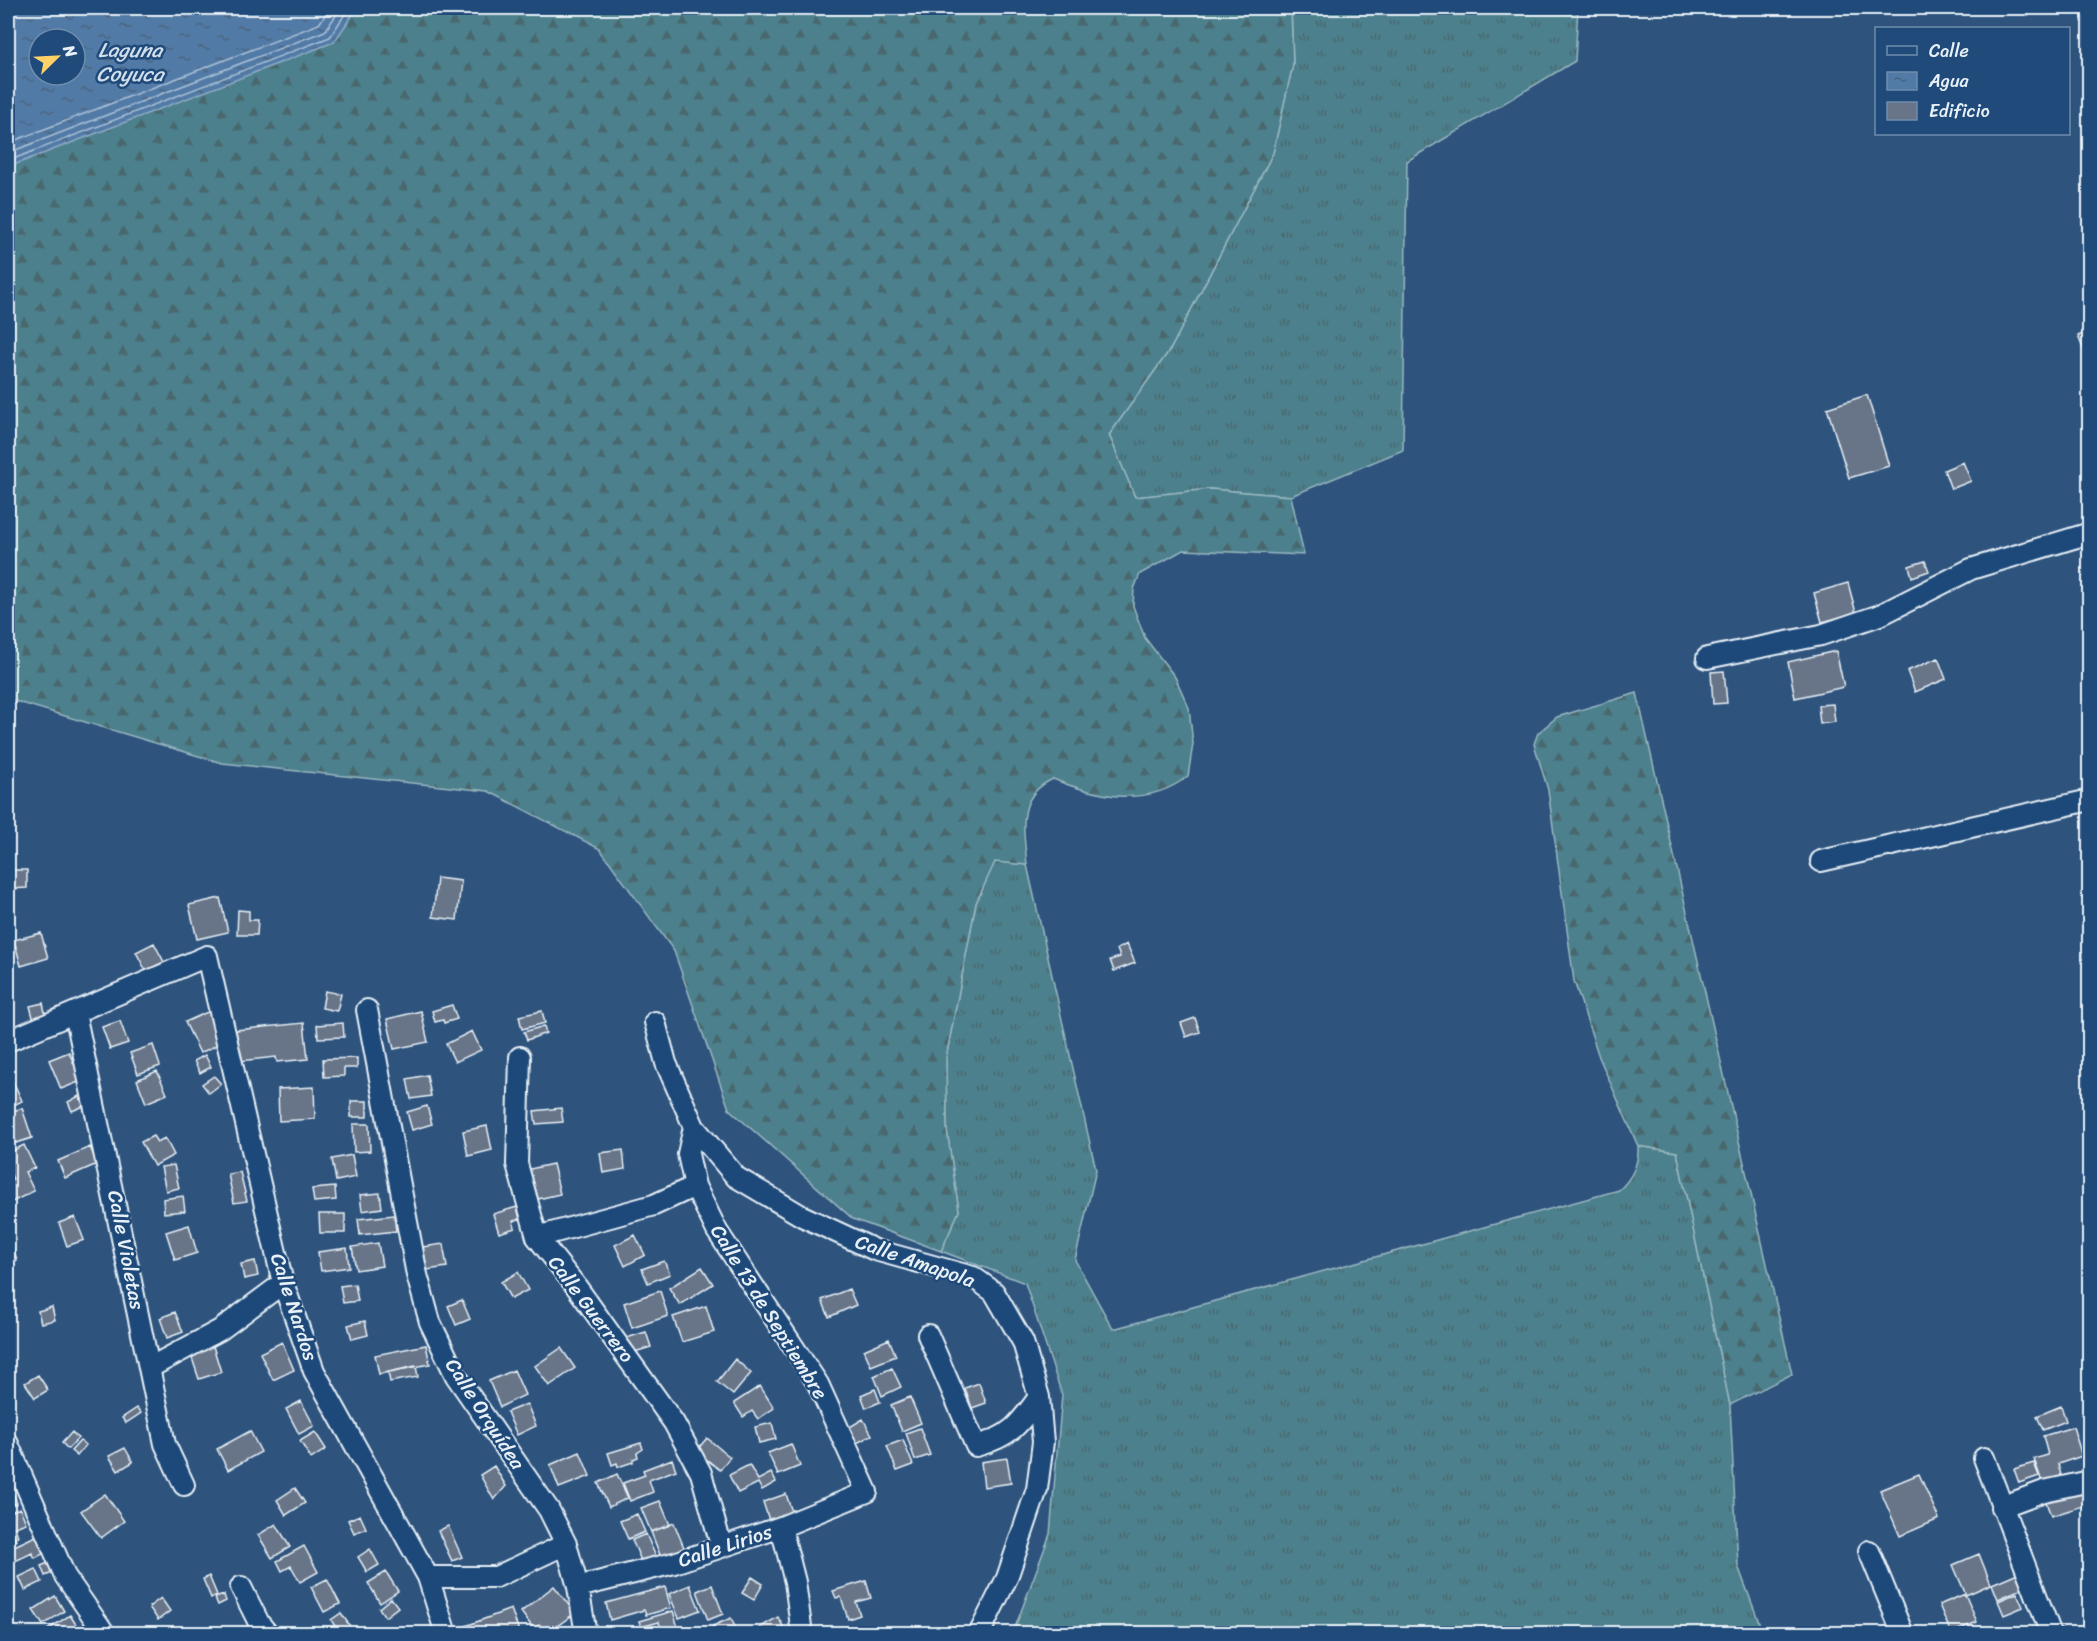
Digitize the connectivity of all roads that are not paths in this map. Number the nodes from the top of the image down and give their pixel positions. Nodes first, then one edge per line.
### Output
1 (2090, 533) edge
2 (1707, 658) dead end
3 (2090, 800) edge
4 (1821, 861) dead end
5 (367, 1010) dead end
6 (75, 1012) junction
7 (655, 1022) dead end
8 (8, 1041) edge
9 (520, 1057) dead end
10 (694, 1128) junction
11 (695, 1186) junction
12 (537, 1237) junction
13 (283, 1283) junction
14 (928, 1335) dead end
15 (149, 1368) junction
16 (1039, 1397) junction
17 (8, 1444) edge
18 (1984, 1458) dead end
19 (2090, 1481) edge
20 (184, 1485) dead end
21 (867, 1492) joint
22 (2001, 1507) junction
23 (781, 1527) junction
24 (566, 1544) junction
25 (722, 1545) junction
26 (1869, 1551) dead end
27 (428, 1577) junction
28 (241, 1587) dead end
29 (578, 1587) junction
30 (2050, 1633) edge
31 (105, 1634) edge
32 (268, 1634) edge
33 (446, 1634) edge
34 (586, 1634) edge
35 (802, 1634) edge
36 (979, 1634) edge
37 (1903, 1634) edge

1 - 2 street
3 - 4 street
5 - 24 street, Calle Orquídea
6 - 8 street
6 - 13 street, Calle Nardos
6 - 15 street, Calle Violetas
7 - 10 street, Calle Amapola
9 - 12 street, Calle Guerrero
10 - 11 street, Calle 13 de Septiembre
10 - 16 street, Calle Amapola
11 - 12 street
11 - 21 street, Calle 13 de Septiembre
12 - 25 street, Calle Guerrero
13 - 15 street
13 - 27 street, Calle Nardos
14 - 16 street
15 - 20 street, Calle Violetas
16 - 36 street, Calle Amapola
17 - 31 street
18 - 22 street
19 - 22 street
21 - 23 street, Calle Lirios
22 - 30 street
23 - 25 street, Calle Lirios
23 - 35 street
24 - 27 street
24 - 29 street, Calle Orquídea
25 - 29 street, Calle Lirios
26 - 37 street
27 - 33 street, Calle Nardos
28 - 32 street
29 - 34 street, Calle Orquídea

